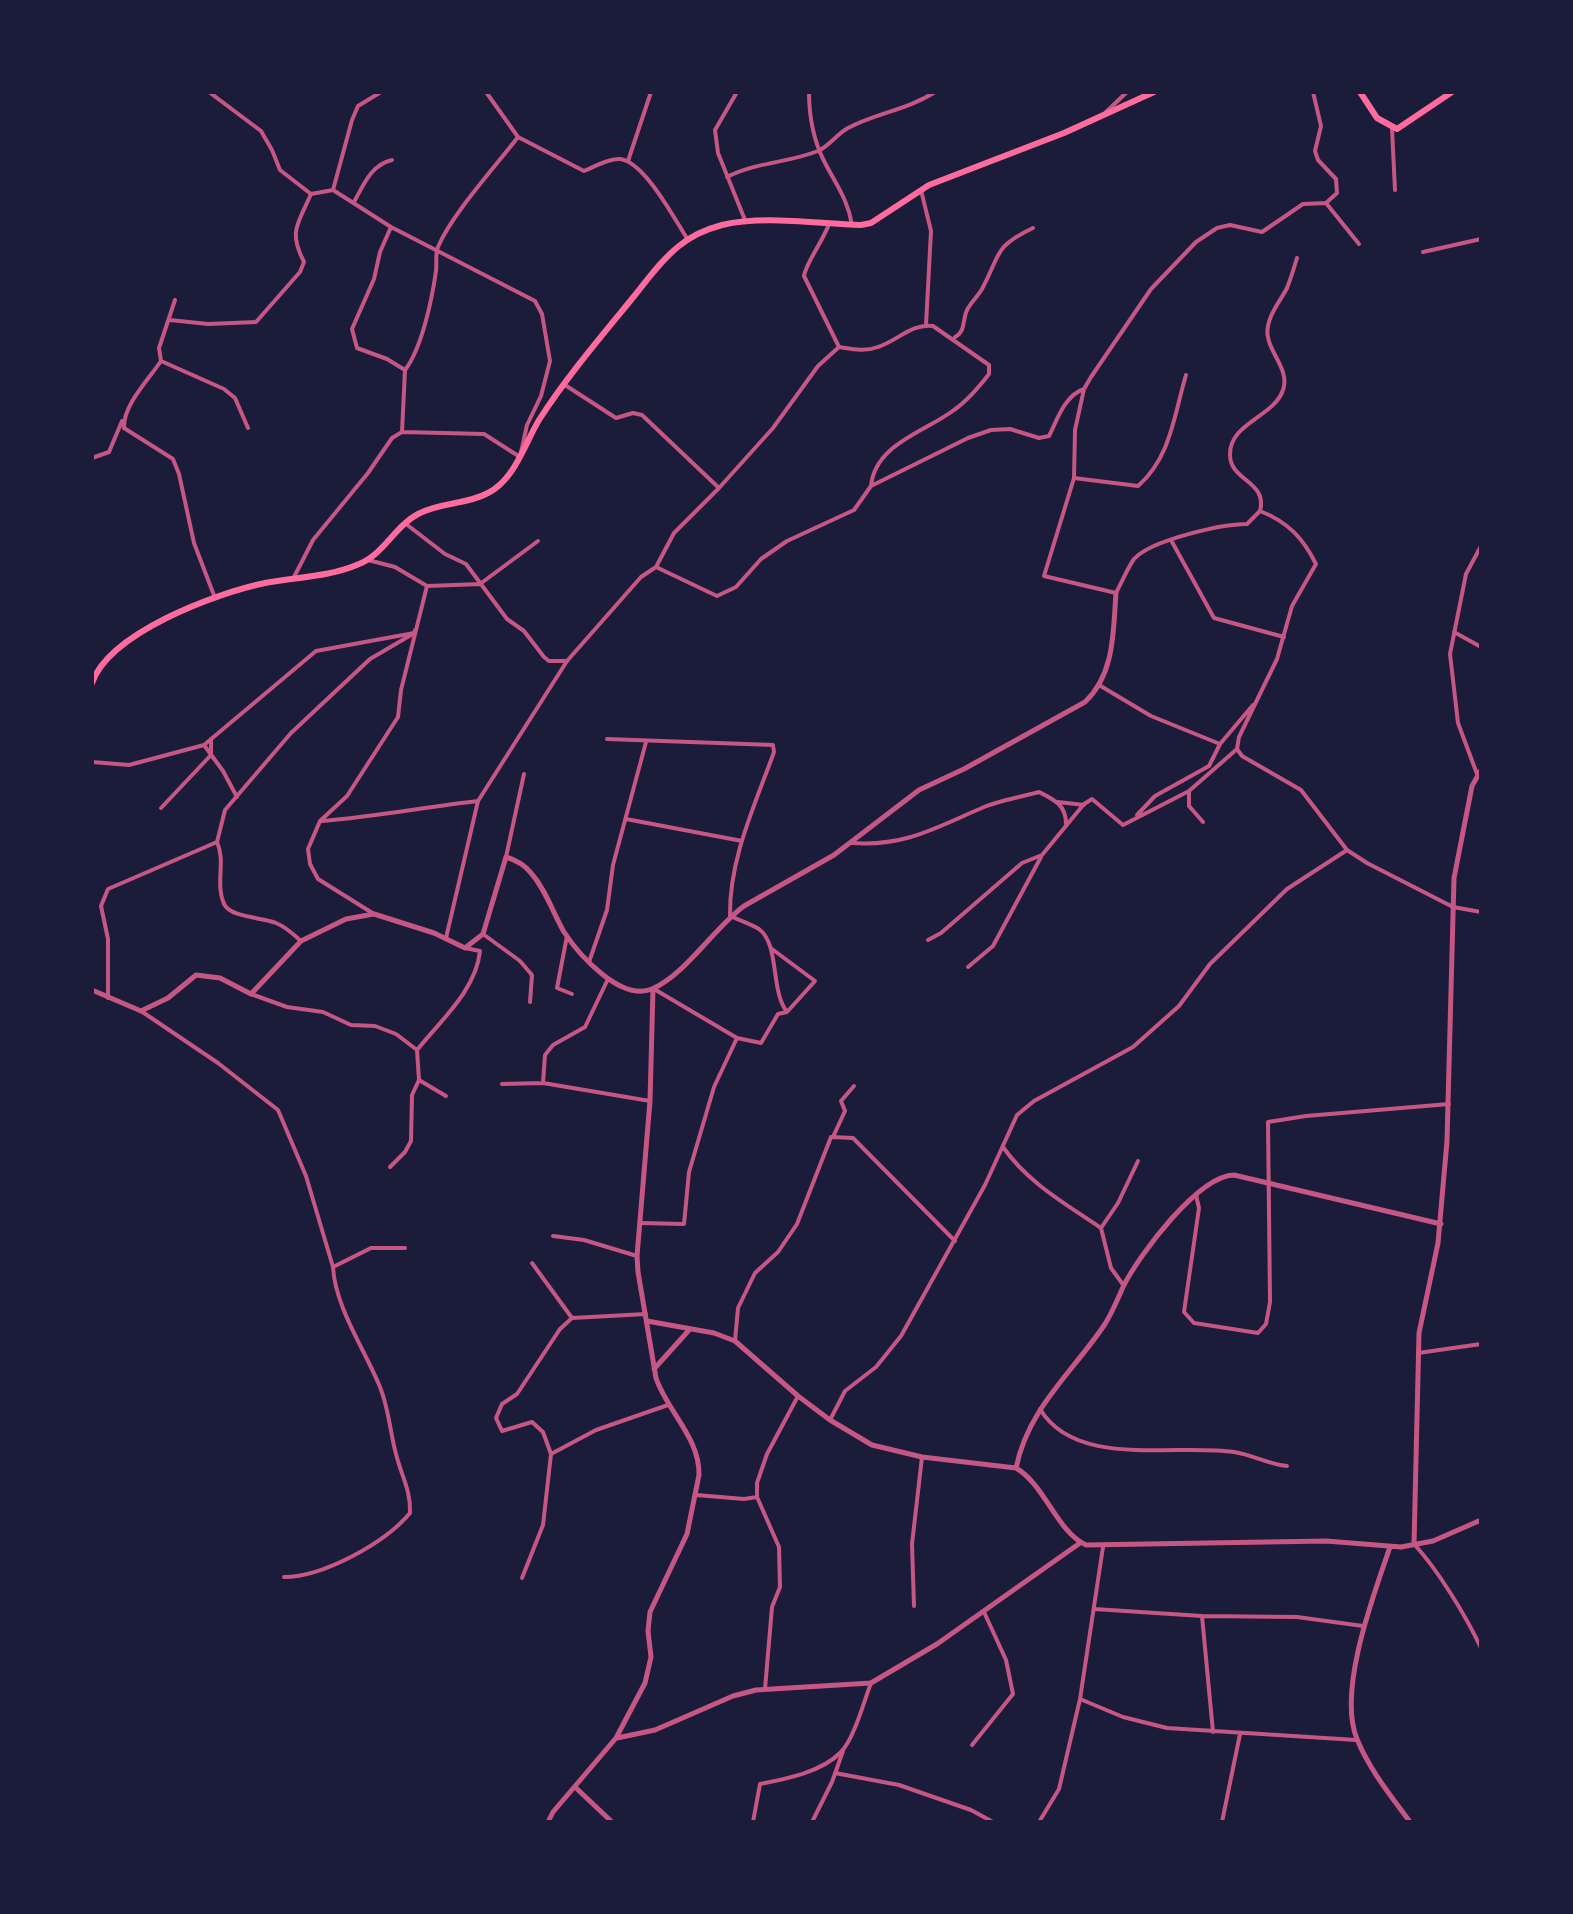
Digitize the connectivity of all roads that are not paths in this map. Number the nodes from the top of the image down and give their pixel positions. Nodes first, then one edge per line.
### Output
1 (209, 92) edge
2 (381, 92) edge
3 (486, 92) edge
4 (651, 92) edge
5 (737, 92) edge
6 (809, 92) edge
7 (935, 92) edge
8 (1127, 92) edge
9 (1154, 92) edge
10 (1313, 92) edge
11 (1360, 92) edge
12 (1452, 92) edge
13 (1105, 114) junction
14 (1392, 129) junction
15 (518, 137) junction
16 (819, 150) junction
17 (392, 160) dead end
18 (628, 161) junction
19 (727, 177) junction
20 (333, 190) junction
21 (921, 190) junction
22 (1395, 190) dead end
23 (311, 194) junction
24 (354, 202) junction
25 (1326, 203) junction
26 (746, 222) junction
27 (829, 224) junction
28 (852, 225) junction
29 (391, 227) junction
30 (1033, 228) dead end
31 (1481, 239) edge
32 (688, 240) junction
33 (1359, 244) dead end
34 (436, 249) junction
35 (1423, 252) dead end
36 (1297, 258) dead end
37 (175, 300) dead end
38 (170, 320) junction
39 (926, 325) junction
40 (952, 337) junction
41 (839, 347) junction
42 (161, 361) junction
43 (405, 370) junction
44 (1186, 375) dead end
45 (565, 385) junction
46 (1084, 389) junction
47 (123, 419) junction
48 (248, 428) dead end
49 (402, 432) junction
50 (520, 457) junction
51 (92, 458) edge
52 (1074, 478) junction
53 (871, 486) junction
54 (719, 488) junction
55 (1260, 511) junction
56 (404, 523) junction
57 (1171, 540) junction
58 (538, 541) dead end
59 (1481, 546) edge
60 (368, 560) junction
61 (656, 567) junction
62 (293, 579) junction
63 (480, 584) junction
64 (427, 586) junction
65 (1116, 593) junction
66 (215, 598) junction
67 (419, 620) junction
68 (1454, 632) junction
69 (414, 633) junction
70 (1285, 637) junction
71 (1481, 647) edge
72 (567, 661) junction
73 (92, 683) edge
74 (1099, 685) junction
75 (1259, 698) junction
76 (211, 739) junction
77 (607, 739) dead end
78 (646, 742) junction
79 (1220, 744) junction
80 (204, 745) junction
81 (1237, 749) junction
82 (211, 755) junction
83 (92, 762) edge
84 (1479, 772) edge
85 (524, 774) dead end
86 (1189, 791) junction
87 (237, 797) junction
88 (478, 801) junction
89 (1058, 802) junction
90 (1084, 805) junction
91 (161, 808) dead end
92 (626, 819) junction
93 (1133, 819) junction
94 (320, 821) junction
95 (1203, 822) dead end
96 (1066, 827) junction
97 (742, 841) junction
98 (217, 842) junction
99 (852, 843) junction
100 (1347, 850) junction
101 (1042, 855) junction
102 (506, 857) junction
103 (1453, 907) junction
104 (1481, 912) edge
105 (374, 914) junction
106 (730, 916) junction
107 (483, 934) junction
108 (567, 936) junction
109 (446, 938) junction
110 (928, 940) dead end
111 (301, 941) junction
112 (465, 948) junction
113 (770, 948) junction
114 (589, 962) junction
115 (968, 967) dead end
116 (608, 979) junction
117 (653, 989) junction
118 (92, 990) edge
119 (251, 994) junction
120 (572, 994) dead end
121 (108, 998) junction
122 (530, 1002) dead end
123 (141, 1011) junction
124 (787, 1012) junction
125 (737, 1038) junction
126 (417, 1050) junction
127 (419, 1080) junction
128 (543, 1083) junction
129 (502, 1084) dead end
130 (854, 1086) dead end
131 (446, 1096) dead end
132 (650, 1101) junction
133 (1449, 1104) junction
134 (833, 1137) junction
135 (1003, 1147) junction
136 (1138, 1161) dead end
137 (390, 1167) dead end
138 (1269, 1185) junction
139 (1196, 1195) junction
140 (640, 1223) junction
141 (1441, 1224) junction
142 (1101, 1228) junction
143 (553, 1236) dead end
144 (955, 1241) junction
145 (405, 1248) dead end
146 (637, 1256) junction
147 (532, 1263) dead end
148 (333, 1267) junction
149 (1124, 1286) junction
150 (647, 1317) junction
151 (572, 1318) junction
152 (690, 1328) junction
153 (735, 1341) junction
154 (1481, 1344) edge
155 (1418, 1353) junction
156 (654, 1369) junction
157 (798, 1396) junction
158 (668, 1405) junction
159 (1040, 1409) junction
160 (830, 1420) junction
161 (551, 1454) junction
162 (922, 1457) junction
163 (1287, 1466) dead end
164 (1016, 1468) junction
165 (696, 1495) junction
166 (757, 1497) junction
167 (1481, 1520) edge
168 (1080, 1543) junction
169 (1414, 1544) junction
170 (1103, 1547) junction
171 (1390, 1547) junction
172 (284, 1577) dead end
173 (522, 1578) dead end
174 (914, 1606) dead end
175 (1094, 1609) junction
176 (984, 1612) junction
177 (1202, 1616) junction
178 (1363, 1626) junction
179 (1481, 1648) edge
180 (871, 1683) junction
181 (765, 1689) junction
182 (1080, 1699) junction
183 (1213, 1732) junction
184 (1240, 1734) junction
185 (616, 1738) junction
186 (1357, 1740) junction
187 (972, 1745) dead end
188 (843, 1751) junction
189 (835, 1773) junction
190 (575, 1787) junction
191 (548, 1822) edge
192 (612, 1822) edge
193 (753, 1822) edge
194 (812, 1822) edge
195 (993, 1822) edge
196 (1039, 1822) edge
197 (1222, 1822) edge
198 (1410, 1822) edge

1 - 23 street
2 - 20 street
3 - 15 street
4 - 18 street
5 - 19 street
6 - 16 street
7 - 16 street
8 - 13 street
9 - 13 main road
10 - 25 street
11 - 14 main road
12 - 14 main road
13 - 21 main road
14 - 22 street
15 - 18 street
15 - 34 street
16 - 19 street
16 - 28 street
17 - 24 street
18 - 32 street
19 - 26 street
20 - 23 street
20 - 24 street
21 - 28 main road
21 - 39 street
23 - 38 street
24 - 29 street
25 - 33 street
25 - 46 street
26 - 27 main road
26 - 32 main road
27 - 28 main road
27 - 41 street
29 - 34 street
29 - 43 street
30 - 40 street
31 - 35 street
32 - 45 main road
34 - 43 street
34 - 50 street
36 - 55 street
37 - 38 street
38 - 42 street
39 - 40 street
39 - 41 street
40 - 53 street
41 - 54 street
42 - 47 street
42 - 48 street
43 - 49 street
44 - 52 street
45 - 50 main road
45 - 54 street
46 - 52 street
46 - 53 street
47 - 51 street
47 - 66 street
49 - 50 street
49 - 62 street
50 - 56 main road
52 - 65 street
53 - 61 street
54 - 61 street
55 - 57 street
55 - 70 street
56 - 60 main road
56 - 63 street
57 - 65 street
57 - 70 street
58 - 63 street
59 - 68 street
60 - 62 main road
60 - 64 street
61 - 72 street
62 - 66 main road
63 - 64 street
63 - 72 street
64 - 67 street
65 - 74 street
66 - 73 main road
67 - 69 street
67 - 94 street
68 - 71 street
68 - 84 street
69 - 76 street
69 - 87 street
70 - 75 street
72 - 88 street
74 - 79 street
74 - 99 street
75 - 79 street
75 - 81 street
76 - 80 street
76 - 82 street
77 - 78 street
78 - 92 street
78 - 97 street
79 - 93 street
80 - 82 street
80 - 83 street
81 - 86 street
81 - 100 street
82 - 87 street
82 - 91 street
84 - 103 street
85 - 102 street
86 - 93 street
86 - 95 street
87 - 98 street
88 - 94 street
88 - 109 street
89 - 90 street
89 - 96 street
89 - 99 street
90 - 93 street
90 - 96 street
92 - 97 street
92 - 114 street
94 - 105 street
96 - 101 street
97 - 106 street
98 - 111 street
98 - 121 street
99 - 106 street
100 - 103 street
100 - 135 street
101 - 110 street
101 - 115 street
102 - 107 street
102 - 108 street
103 - 104 street
103 - 133 street
105 - 109 street
105 - 111 street
106 - 113 street
106 - 117 street
107 - 112 street
107 - 122 street
108 - 114 street
108 - 120 street
109 - 112 street
111 - 119 street
112 - 126 street
113 - 124 street
113 - 124 street
114 - 116 street
116 - 117 street
116 - 128 street
117 - 125 street
117 - 132 street
118 - 121 street
119 - 123 street
119 - 126 street
121 - 123 street
123 - 148 street
124 - 125 street
125 - 140 street
126 - 127 street
127 - 131 street
127 - 137 street
128 - 129 street
128 - 132 street
130 - 134 street
132 - 140 street
133 - 138 street
133 - 141 street
134 - 144 street
134 - 153 street
135 - 142 street
135 - 144 street
136 - 142 street
138 - 139 street
138 - 139 street
138 - 141 street
139 - 149 street
140 - 146 street
141 - 155 street
142 - 149 street
143 - 146 street
144 - 160 street
145 - 148 street
146 - 150 street
147 - 151 street
148 - 172 street
149 - 159 street
150 - 151 street
150 - 152 street
150 - 156 street
151 - 161 street
152 - 153 street
152 - 156 street
153 - 157 street
154 - 155 street
155 - 169 street
156 - 158 street
157 - 160 street
157 - 166 street
158 - 161 street
158 - 165 street
159 - 163 street
159 - 164 street
160 - 162 street
161 - 173 street
162 - 164 street
162 - 174 street
164 - 168 street
165 - 166 street
165 - 185 street
166 - 181 street
167 - 169 street
168 - 170 street
168 - 176 street
169 - 171 street
169 - 179 street
170 - 171 street
170 - 175 street
171 - 178 street
175 - 177 street
175 - 182 street
176 - 180 street
176 - 187 street
177 - 178 street
177 - 183 street
178 - 186 street
180 - 181 street
180 - 188 street
181 - 185 street
182 - 183 street
182 - 196 street
183 - 184 street
184 - 186 street
184 - 197 street
185 - 190 street
186 - 198 street
188 - 189 street
188 - 193 street
189 - 194 street
189 - 195 street
190 - 191 street
190 - 192 street

